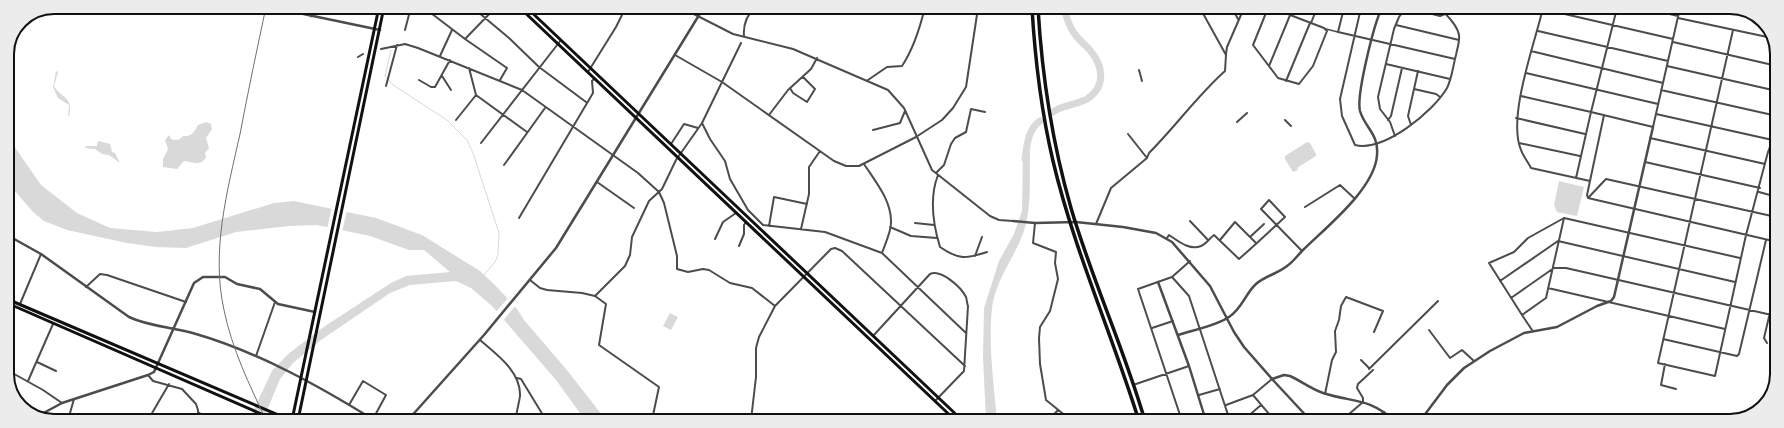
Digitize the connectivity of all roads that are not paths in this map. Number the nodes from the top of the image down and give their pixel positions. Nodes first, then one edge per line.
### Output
1 (302, 14) edge
2 (377, 14) edge
3 (383, 14) edge
4 (409, 14) edge
5 (432, 14) edge
6 (481, 14) edge
7 (490, 14) edge
8 (526, 14) edge
9 (533, 14) edge
10 (622, 14) edge
11 (692, 14) edge
12 (701, 14) edge
13 (748, 14) edge
14 (925, 14) edge
15 (977, 14) edge
16 (1032, 14) edge
17 (1038, 14) edge
18 (1203, 14) edge
19 (1235, 14) edge
20 (1241, 14) edge
21 (1266, 14) edge
22 (1286, 14) edge
23 (1314, 14) edge
24 (1342, 14) edge
25 (1360, 14) edge
26 (1379, 14) edge
27 (1402, 14) edge
28 (1432, 14) edge
29 (1445, 14) joint
30 (1542, 14) edge
31 (1568, 14) edge
32 (1616, 14) edge
33 (1667, 14) edge
34 (1679, 14) edge
35 (311, 16) joint
36 (1291, 16) junction
37 (1678, 17) junction
38 (486, 18) junction
39 (699, 18) junction
40 (1238, 20) junction
41 (1310, 23) junction
42 (1396, 25) junction
43 (1613, 25) junction
44 (374, 29) junction
45 (1326, 29) junction
46 (380, 30) junction
47 (405, 30) dead end
48 (452, 30) junction
49 (1538, 30) junction
50 (1733, 30) junction
51 (1338, 32) junction
52 (1354, 36) junction
53 (744, 37) junction
54 (1766, 37) edge
55 (1673, 38) junction
56 (465, 39) junction
57 (561, 40) junction
58 (1372, 40) junction
59 (1459, 40) junction
60 (1672, 42) junction
61 (741, 43) dead end
62 (558, 44) junction
63 (1390, 44) junction
64 (397, 45) junction
65 (1608, 46) junction
66 (381, 49) dead end
67 (1531, 52) junction
68 (363, 54) dead end
69 (1226, 55) junction
70 (1728, 55) junction
71 (440, 56) junction
72 (676, 56) junction
73 (358, 57) dead end
74 (817, 58) junction
75 (1455, 59) junction
76 (450, 60) junction
77 (1668, 61) junction
78 (1386, 64) junction
79 (1770, 64) edge
80 (1269, 66) junction
81 (1667, 66) junction
82 (539, 67) junction
83 (469, 68) junction
84 (590, 68) junction
85 (1402, 68) junction
86 (1602, 68) junction
87 (1139, 70) dead end
88 (1418, 71) junction
89 (588, 73) junction
90 (1526, 73) junction
91 (441, 76) junction
92 (803, 76) junction
93 (594, 79) junction
94 (1450, 79) junction
95 (1722, 79) junction
96 (419, 80) dead end
97 (500, 80) junction
98 (868, 80) junction
99 (1142, 81) dead end
100 (1286, 81) junction
101 (722, 82) junction
102 (1663, 83) junction
103 (387, 84) dead end
104 (790, 88) junction
105 (1414, 89) junction
106 (1770, 89) edge
107 (451, 90) dead end
108 (522, 90) junction
109 (1597, 90) junction
110 (1661, 90) junction
111 (476, 95) junction
112 (1520, 96) junction
113 (1440, 97) junction
114 (587, 102) junction
115 (1717, 103) junction
116 (1658, 104) junction
117 (545, 108) junction
118 (905, 110) junction
119 (985, 112) dead end
120 (1591, 112) junction
121 (1247, 113) dead end
122 (639, 114) junction
123 (1656, 114) junction
124 (1770, 114) edge
125 (504, 115) junction
126 (769, 115) junction
127 (1604, 116) junction
128 (637, 118) junction
129 (1516, 118) junction
130 (456, 120) dead end
131 (1285, 120) dead end
132 (1388, 120) junction
133 (1237, 122) dead end
134 (702, 123) junction
135 (1412, 125) junction
136 (572, 126) junction
137 (1291, 126) dead end
138 (1653, 127) junction
139 (1711, 127) junction
140 (698, 128) junction
141 (873, 130) dead end
142 (527, 132) junction
143 (1128, 134) dead end
144 (1585, 134) junction
145 (1396, 136) junction
146 (916, 137) junction
147 (1650, 138) junction
148 (1770, 140) edge
149 (481, 143) dead end
150 (1376, 143) junction
151 (1519, 143) junction
152 (671, 144) junction
153 (1770, 147) edge
154 (820, 151) junction
155 (1706, 151) junction
156 (681, 154) junction
157 (614, 155) junction
158 (1580, 156) junction
159 (1147, 158) junction
160 (677, 159) junction
161 (1645, 162) junction
162 (504, 164) dead end
163 (864, 164) junction
164 (1765, 164) junction
165 (937, 174) junction
166 (1700, 174) junction
167 (1576, 178) junction
168 (1590, 181) junction
169 (597, 182) junction
170 (1639, 186) junction
171 (1760, 188) junction
172 (659, 192) junction
173 (1758, 192) junction
174 (1770, 195) edge
175 (1354, 198) junction
176 (1588, 198) junction
177 (1695, 199) junction
178 (807, 204) junction
179 (1305, 207) dead end
180 (634, 208) dead end
181 (1634, 209) junction
182 (1752, 212) junction
183 (737, 213) junction
184 (752, 215) junction
185 (1770, 216) edge
186 (519, 218) dead end
187 (1564, 218) junction
188 (1238, 219) dead end
189 (748, 220) junction
190 (1013, 221) joint
191 (1190, 221) dead end
192 (1070, 222) junction
193 (1076, 222) junction
194 (1236, 222) junction
195 (1689, 222) junction
196 (915, 223) dead end
197 (1034, 223) junction
198 (1096, 224) junction
199 (1264, 224) dead end
200 (1276, 225) junction
201 (769, 226) junction
202 (934, 226) junction
203 (890, 227) junction
204 (801, 229) junction
205 (1628, 233) junction
206 (1746, 235) junction
207 (982, 237) dead end
208 (1250, 237) junction
209 (937, 238) junction
210 (1167, 238) junction
211 (14, 239) edge
212 (715, 239) dead end
213 (1208, 240) junction
214 (1220, 240) junction
215 (1766, 240) junction
216 (1558, 241) junction
217 (1770, 241) edge
218 (1256, 243) junction
219 (739, 246) dead end
220 (1684, 246) junction
221 (1302, 251) junction
222 (987, 252) dead end
223 (882, 253) junction
224 (41, 254) junction
225 (975, 256) junction
226 (1623, 257) junction
227 (1740, 258) junction
228 (1190, 261) junction
229 (1552, 269) junction
230 (1678, 269) junction
231 (807, 274) junction
232 (1172, 277) junction
233 (803, 278) junction
234 (530, 280) junction
235 (1618, 280) junction
236 (1500, 281) junction
237 (1158, 282) junction
238 (1735, 282) junction
239 (86, 287) junction
240 (917, 287) junction
241 (1548, 288) junction
242 (1673, 292) junction
243 (594, 296) junction
244 (1511, 298) junction
245 (275, 301) junction
246 (1438, 301) dead end
247 (14, 302) edge
248 (186, 302) junction
249 (1608, 302) junction
250 (20, 304) junction
251 (1730, 305) junction
252 (14, 306) edge
253 (776, 306) junction
254 (901, 306) junction
255 (1750, 310) junction
256 (1770, 310) edge
257 (315, 312) junction
258 (1769, 314) junction
259 (1522, 315) junction
260 (1668, 316) junction
261 (1227, 319) junction
262 (1173, 321) junction
263 (53, 324) junction
264 (1152, 328) junction
265 (1200, 328) junction
266 (1725, 329) junction
267 (174, 330) junction
268 (1429, 330) dead end
269 (1532, 330) junction
270 (1374, 332) dead end
271 (966, 333) junction
272 (1178, 335) junction
273 (873, 336) junction
274 (1663, 339) junction
275 (480, 340) junction
276 (1767, 343) dead end
277 (1721, 352) junction
278 (256, 356) junction
279 (1361, 360) dead end
280 (1474, 361) junction
281 (36, 362) junction
282 (158, 364) junction
283 (1665, 364) junction
284 (965, 366) junction
285 (1189, 366) junction
286 (156, 368) junction
287 (56, 370) dead end
288 (1371, 370) junction
289 (14, 374) edge
290 (1167, 374) junction
291 (148, 375) junction
292 (516, 378) junction
293 (301, 379) junction
294 (1272, 379) junction
295 (306, 381) junction
296 (28, 382) junction
297 (168, 384) junction
298 (1133, 384) junction
299 (1220, 389) junction
300 (1676, 389) dead end
301 (1325, 394) junction
302 (1253, 395) junction
303 (1198, 396) junction
304 (938, 398) junction
305 (74, 399) junction
306 (935, 401) junction
307 (1363, 402) junction
308 (62, 403) junction
309 (349, 405) junction
310 (1226, 405) junction
311 (1261, 405) junction
312 (1058, 410) junction
313 (198, 412) joint
314 (1384, 412) junction
315 (44, 413) edge
316 (70, 414) edge
317 (151, 414) edge
318 (201, 414) edge
319 (261, 414) edge
320 (276, 414) edge
321 (292, 414) edge
322 (299, 414) edge
323 (363, 414) edge
324 (376, 414) edge
325 (413, 414) edge
326 (517, 414) edge
327 (542, 414) edge
328 (653, 414) edge
329 (752, 414) edge
330 (949, 414) edge
331 (955, 414) edge
332 (1054, 414) edge
333 (1063, 414) edge
334 (1137, 414) edge
335 (1143, 414) edge
336 (1180, 414) edge
337 (1204, 414) edge
338 (1228, 414) edge
339 (1251, 414) edge
340 (1269, 414) edge
341 (1304, 414) edge
342 (1349, 414) edge
343 (1382, 414) edge
344 (1386, 414) edge
345 (1425, 414) edge

1 - 35 street
2 - 44 main road
3 - 46 main road
4 - 47 street
5 - 48 street
6 - 38 street
7 - 38 street
8 - 62 main road
9 - 57 main road
10 - 84 street
11 - 39 street
12 - 39 street
13 - 53 street
14 - 98 street
15 - 146 street
16 - 192 highway
17 - 193 highway
18 - 69 street
19 - 40 street
20 - 40 street
21 - 80 street
22 - 36 street
23 - 41 street
24 - 51 street
25 - 52 street
26 - 58 street
27 - 42 street
28 - 29 street
29 - 59 street
30 - 49 street
31 - 43 street
32 - 43 street
33 - 37 street
34 - 37 street
35 - 44 street
36 - 41 street
36 - 80 street
37 - 50 street
37 - 55 street
38 - 56 street
38 - 82 street
39 - 53 street
39 - 72 street
40 - 69 street
41 - 45 street
41 - 100 street
42 - 59 street
42 - 63 street
43 - 55 street
43 - 65 street
44 - 46 street
44 - 257 main road
45 - 51 street
45 - 100 street
46 - 295 main road
48 - 56 street
48 - 71 street
49 - 65 street
49 - 67 street
50 - 54 street
50 - 70 street
51 - 52 street
52 - 58 street
52 - 150 street
53 - 74 street
55 - 60 street
56 - 97 street
57 - 62 street
57 - 84 main road
58 - 63 street
58 - 150 street
59 - 75 street
60 - 70 street
60 - 77 street
61 - 101 street
62 - 82 street
62 - 89 main road
63 - 75 street
63 - 78 street
64 - 66 street
64 - 71 street
64 - 103 street
65 - 77 street
65 - 86 street
67 - 86 street
67 - 90 street
68 - 73 street
69 - 159 street
70 - 79 street
70 - 95 street
71 - 76 street
72 - 101 street
72 - 122 street
74 - 92 street
74 - 98 street
75 - 94 street
76 - 83 street
76 - 91 street
77 - 81 street
78 - 85 street
78 - 132 street
80 - 100 street
81 - 95 street
81 - 102 street
82 - 108 street
82 - 114 street
83 - 97 street
83 - 111 street
84 - 89 street
84 - 122 main road
85 - 88 street
85 - 132 street
86 - 102 street
86 - 109 street
87 - 99 street
88 - 94 street
88 - 105 street
89 - 93 main road
90 - 109 street
90 - 112 street
91 - 96 street
91 - 107 street
92 - 104 street
92 - 104 street
93 - 114 street
93 - 128 main road
94 - 113 street
95 - 106 street
95 - 115 street
97 - 108 street
98 - 118 street
101 - 126 street
101 - 134 street
102 - 110 street
104 - 126 street
105 - 113 street
105 - 135 street
108 - 117 street
108 - 125 street
109 - 116 street
109 - 120 street
110 - 115 street
110 - 116 street
111 - 125 street
111 - 130 street
112 - 120 street
112 - 129 street
113 - 135 street
114 - 136 street
115 - 124 street
115 - 139 street
116 - 123 street
117 - 136 street
117 - 142 street
118 - 141 street
118 - 146 street
119 - 165 street
120 - 127 street
120 - 144 street
121 - 133 street
122 - 128 street
122 - 152 main road
123 - 138 street
123 - 139 street
125 - 142 street
125 - 149 street
126 - 154 street
127 - 138 street
127 - 168 street
128 - 157 street
128 - 160 main road
129 - 144 street
129 - 151 street
131 - 137 street
132 - 145 street
134 - 140 street
134 - 184 street
135 - 145 street
136 - 157 street
136 - 186 street
138 - 147 street
139 - 148 street
139 - 155 street
140 - 152 street
140 - 156 street
142 - 162 street
143 - 159 street
144 - 158 street
145 - 150 street
146 - 163 street
146 - 165 street
147 - 155 street
147 - 161 street
150 - 175 street
151 - 158 street
151 - 167 street
152 - 156 main road
153 - 164 street
154 - 163 street
154 - 178 street
155 - 164 street
155 - 166 street
156 - 160 street
156 - 189 main road
157 - 169 street
157 - 172 street
158 - 167 street
159 - 198 street
160 - 172 street
160 - 183 main road
161 - 166 street
161 - 170 street
163 - 203 street
164 - 171 street
165 - 190 street
165 - 202 street
166 - 171 street
166 - 177 street
167 - 168 street
168 - 176 street
169 - 180 street
169 - 234 street
170 - 176 street
170 - 177 street
170 - 181 street
171 - 173 street
172 - 243 street
172 - 253 street
173 - 174 street
173 - 182 street
175 - 179 street
175 - 221 street
176 - 181 street
177 - 182 street
177 - 195 street
178 - 201 street
178 - 204 street
181 - 195 street
181 - 205 street
182 - 185 street
182 - 206 street
183 - 189 main road
183 - 212 street
184 - 189 street
184 - 201 street
187 - 205 street
187 - 216 street
187 - 236 street
188 - 194 street
189 - 219 street
189 - 231 main road
189 - 233 main road
190 - 197 street
191 - 213 street
192 - 193 street
192 - 197 street
192 - 334 highway
193 - 198 street
193 - 298 highway
194 - 208 street
194 - 214 street
195 - 206 street
195 - 220 street
196 - 202 street
197 - 312 street
198 - 210 street
199 - 208 street
200 - 200 street
200 - 218 street
200 - 221 street
201 - 204 street
202 - 209 street
203 - 209 street
203 - 223 street
204 - 223 street
205 - 220 street
205 - 226 street
206 - 215 street
206 - 227 street
207 - 225 street
208 - 218 street
209 - 225 street
210 - 213 street
210 - 228 street
211 - 224 street
213 - 214 street
214 - 218 street
215 - 217 street
215 - 255 street
216 - 226 street
216 - 229 street
216 - 236 street
220 - 227 street
220 - 230 street
221 - 261 street
222 - 225 street
223 - 240 street
224 - 239 street
224 - 250 street
226 - 230 street
226 - 235 street
227 - 238 street
228 - 232 street
228 - 261 street
229 - 235 street
229 - 241 street
229 - 244 street
230 - 238 street
230 - 242 street
231 - 233 street
231 - 254 street
231 - 273 main road
232 - 237 street
232 - 265 street
233 - 253 street
233 - 306 main road
234 - 243 street
234 - 275 street
235 - 242 street
235 - 249 street
236 - 244 street
237 - 262 street
237 - 264 street
238 - 251 street
239 - 248 street
239 - 267 street
240 - 254 street
240 - 271 street
240 - 271 street
241 - 249 street
241 - 259 street
242 - 251 street
242 - 260 street
243 - 328 street
244 - 259 street
245 - 248 street
245 - 257 street
245 - 278 street
246 - 288 street
247 - 250 main road
248 - 267 street
249 - 260 street
249 - 269 street
250 - 282 main road
251 - 255 street
251 - 266 street
252 - 263 main road
253 - 329 street
254 - 273 street
254 - 284 street
255 - 258 street
255 - 277 street
256 - 258 street
257 - 293 main road
258 - 276 street
259 - 269 street
260 - 266 street
260 - 274 street
261 - 265 street
261 - 294 street
262 - 264 street
262 - 272 street
263 - 281 street
263 - 286 main road
264 - 290 street
265 - 272 street
265 - 299 street
266 - 277 street
267 - 278 street
267 - 282 street
268 - 280 street
269 - 280 street
270 - 301 street
271 - 284 street
272 - 285 street
273 - 304 main road
274 - 277 street
274 - 283 street
275 - 292 street
275 - 325 street
277 - 283 street
278 - 293 street
279 - 288 street
280 - 345 street
281 - 287 street
281 - 296 street
282 - 286 street
282 - 320 main road
283 - 300 street
284 - 304 street
285 - 290 street
285 - 303 street
286 - 291 street
286 - 319 main road
288 - 307 street
289 - 296 street
290 - 298 street
290 - 336 street
291 - 297 street
291 - 305 street
292 - 326 street
292 - 327 street
293 - 295 street
293 - 321 main road
294 - 301 street
294 - 302 street
294 - 341 street
295 - 309 street
295 - 322 main road
296 - 308 street
297 - 313 street
297 - 317 street
298 - 335 highway
299 - 303 street
299 - 310 street
301 - 307 street
302 - 310 street
302 - 311 street
303 - 337 street
304 - 306 street
304 - 331 main road
305 - 308 street
305 - 316 street
306 - 330 main road
307 - 314 street
307 - 342 street
308 - 315 street
309 - 323 street
309 - 324 street
310 - 338 street
311 - 339 street
311 - 340 street
312 - 332 street
312 - 333 street
313 - 318 street
314 - 343 street
314 - 344 street

